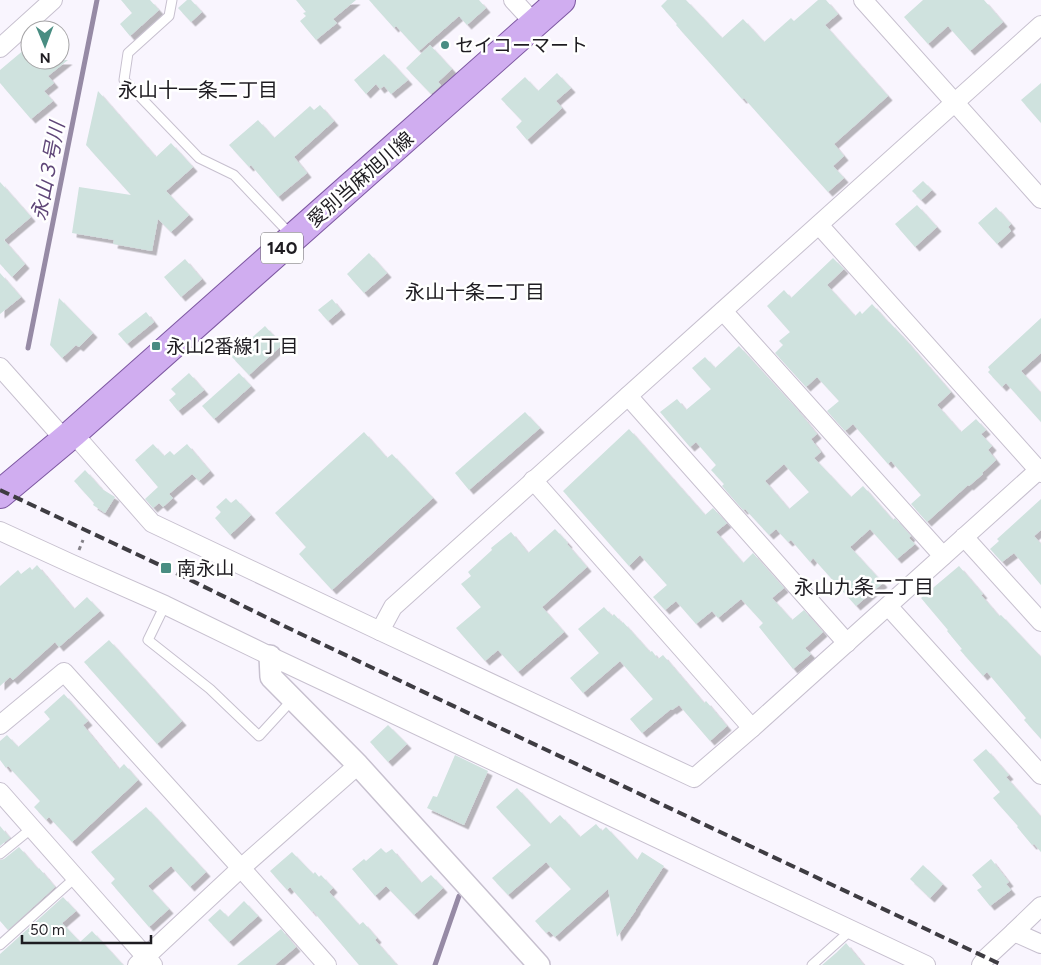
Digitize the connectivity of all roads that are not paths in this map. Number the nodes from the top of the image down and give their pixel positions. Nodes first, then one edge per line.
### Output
1 (53, 0) edge
2 (172, 0) edge
3 (513, 0) edge
4 (562, 0) edge
5 (863, 0) edge
6 (535, 24) junction
7 (1041, 25) edge
8 (0, 48) edge
9 (954, 102) junction
10 (1041, 199) edge
11 (819, 225) junction
12 (293, 238) junction
13 (722, 311) junction
14 (0, 367) edge
15 (628, 396) junction
16 (69, 436) junction
17 (1040, 471) edge
18 (533, 480) junction
19 (0, 494) edge
20 (0, 531) edge
21 (964, 537) junction
22 (943, 556) junction
23 (165, 605) junction
24 (888, 606) junction
25 (1041, 622) edge
26 (380, 631) junction
27 (847, 642) junction
28 (270, 656) junction
29 (292, 700) junction
30 (0, 725) edge
31 (752, 728) junction
32 (358, 766) junction
33 (1041, 775) edge
34 (0, 792) edge
35 (32, 828) junction
36 (0, 854) edge
37 (241, 868) junction
38 (76, 877) junction
39 (1041, 906) edge
40 (851, 930) junction
41 (1014, 932) junction
42 (1041, 944) edge
43 (0, 945) edge
44 (145, 962) edge
45 (327, 965) edge
46 (540, 965) edge
47 (812, 965) edge
48 (926, 965) edge
49 (981, 965) edge

1 - 8 street
2 - 12 lane
3 - 6 street
4 - 6 main road, 愛別当麻旭川線 / 140
5 - 9 street
6 - 12 main road, 愛別当麻旭川線 / 140
7 - 9 street
9 - 10 street
9 - 11 street
11 - 13 street
11 - 17 street
12 - 16 main road, 愛別当麻旭川線 / 140
13 - 15 street
13 - 22 street
14 - 16 street
15 - 18 street
15 - 27 street
16 - 19 main road, 愛別当麻旭川線 / 140
16 - 26 street
17 - 21 street
18 - 26 street
18 - 31 street
20 - 23 street
21 - 22 street
21 - 25 street
22 - 24 street
23 - 28 street
23 - 29 lane
24 - 27 street
24 - 33 street
26 - 31 street
27 - 31 street
28 - 29 street
28 - 40 street
29 - 32 street
30 - 37 street
32 - 37 street
32 - 46 street
34 - 35 street
35 - 36 lane
35 - 38 street
37 - 44 street
37 - 45 street
38 - 43 lane
38 - 44 street
39 - 41 street
40 - 47 lane
40 - 48 street
41 - 42 street
41 - 49 street

